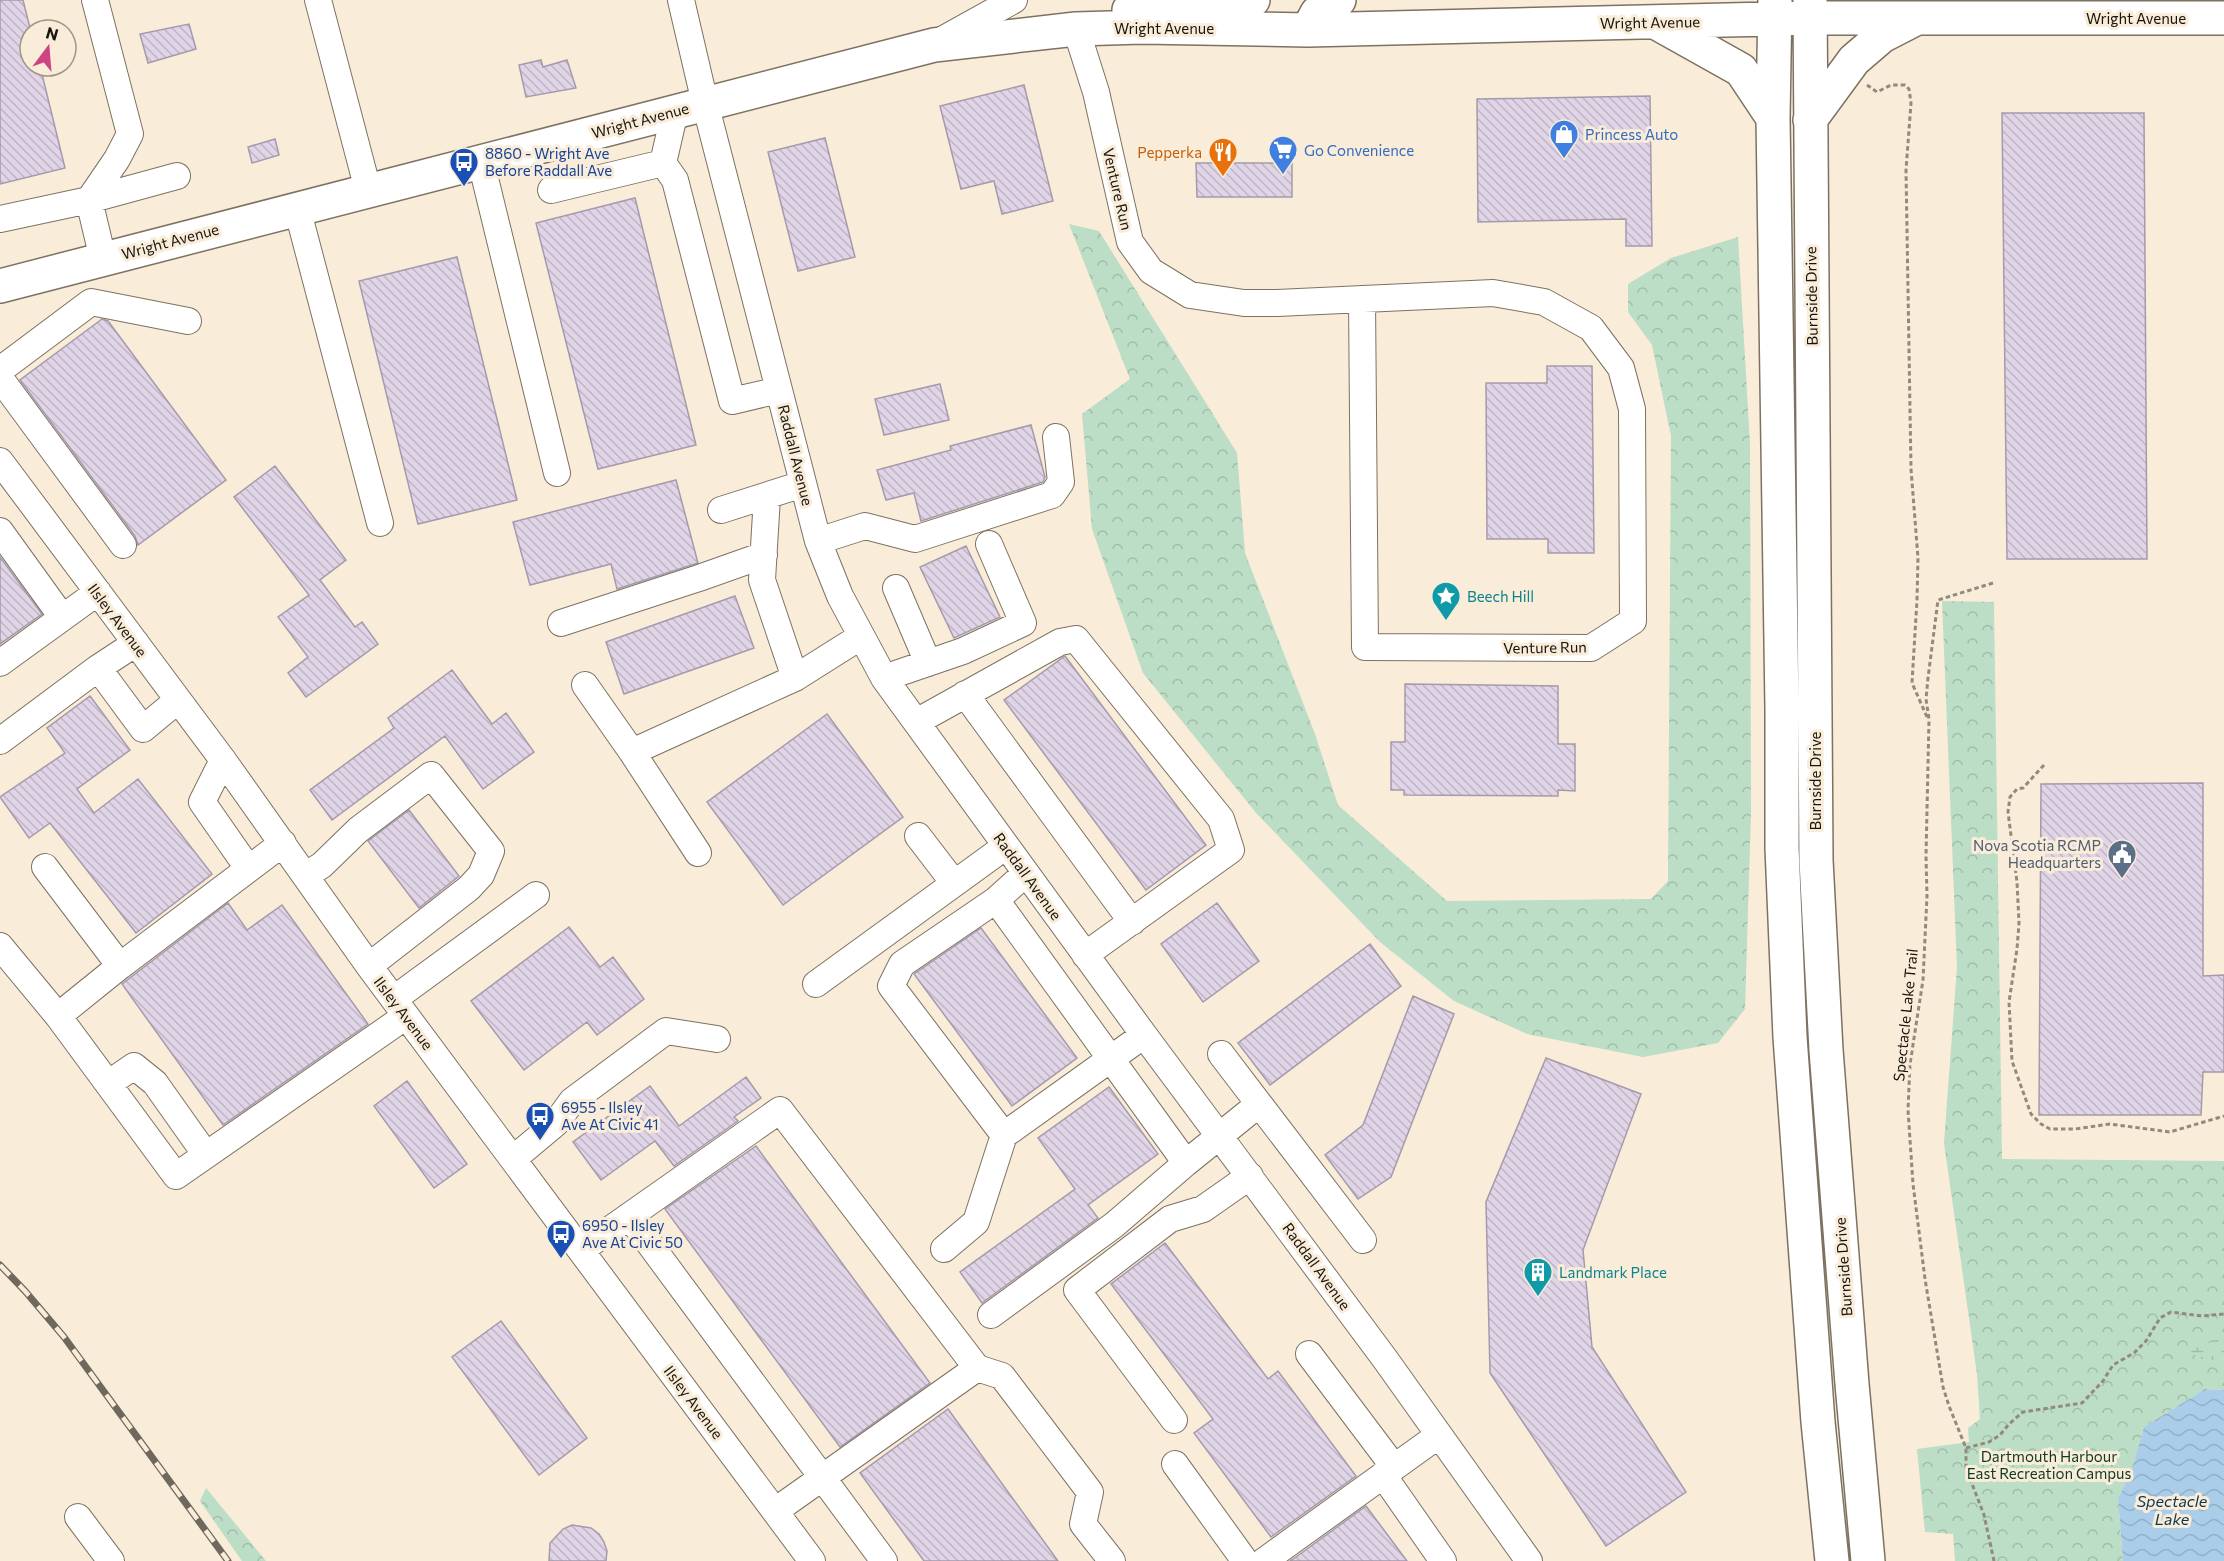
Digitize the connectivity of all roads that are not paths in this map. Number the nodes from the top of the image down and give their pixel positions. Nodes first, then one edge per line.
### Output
1 (95, 0) edge
2 (318, 0) edge
3 (681, 0) edge
4 (1014, 0) edge
5 (1253, 0) edge
6 (1339, 0) edge
7 (1186, 1) edge
8 (1775, 9) edge
9 (1810, 9) edge
10 (1921, 16) junction
11 (2224, 18) edge
12 (1655, 22) junction
13 (1076, 29) junction
14 (1308, 30) junction
15 (934, 45) junction
16 (690, 107) junction
17 (1773, 118) junction
18 (1810, 120) junction
19 (481, 162) junction
20 (663, 163) junction
21 (177, 176) dead end
22 (368, 190) junction
23 (551, 190) dead end
24 (89, 200) junction
25 (297, 208) junction
26 (0, 219) edge
27 (91, 262) junction
28 (0, 286) edge
29 (1362, 300) junction
30 (91, 302) junction
31 (188, 321) dead end
32 (0, 370) edge
33 (0, 378) edge
34 (779, 390) junction
35 (1056, 437) dead end
36 (0, 461) edge
37 (557, 473) dead end
38 (803, 484) junction
39 (767, 497) junction
40 (721, 510) dead end
41 (380, 523) dead end
42 (0, 531) edge
43 (818, 541) junction
44 (989, 544) dead end
45 (123, 546) dead end
46 (764, 555) junction
47 (896, 588) dead end
48 (98, 592) junction
49 (62, 617) junction
50 (561, 623) dead end
51 (860, 637) junction
52 (136, 643) junction
53 (963, 651) junction
54 (0, 663) edge
55 (928, 663) junction
56 (98, 668) junction
57 (795, 678) junction
58 (884, 678) junction
59 (585, 685) dead end
60 (972, 690) junction
61 (178, 700) junction
62 (918, 721) junction
63 (0, 741) edge
64 (632, 752) junction
65 (223, 760) junction
66 (918, 836) dead end
67 (283, 843) junction
68 (1006, 846) junction
69 (698, 853) dead end
70 (45, 867) dead end
71 (248, 868) junction
72 (1026, 873) junction
73 (305, 876) junction
74 (954, 884) junction
75 (536, 895) dead end
76 (996, 900) junction
77 (1131, 922) junction
78 (0, 946) edge
79 (1085, 955) junction
80 (120, 966) junction
81 (369, 966) junction
82 (816, 984) dead end
83 (400, 1008) junction
84 (58, 1016) junction
85 (1144, 1035) junction
86 (717, 1039) dead end
87 (1221, 1054) dead end
88 (1110, 1059) junction
89 (108, 1084) junction
90 (1259, 1104) junction
91 (1004, 1135) junction
92 (1219, 1136) junction
93 (206, 1155) junction
94 (513, 1159) junction
95 (1186, 1163) junction
96 (1250, 1176) junction
97 (629, 1216) junction
98 (1363, 1240) dead end
99 (944, 1249) dead end
100 (581, 1250) junction
101 (991, 1315) dead end
102 (1309, 1354) dead end
103 (977, 1368) junction
104 (1174, 1420) dead end
105 (1439, 1435) junction
106 (1175, 1464) dead end
107 (1388, 1471) junction
108 (823, 1478) junction
109 (775, 1511) junction
110 (78, 1517) dead end
111 (111, 1561) edge
112 (812, 1561) edge
113 (884, 1561) edge
114 (1112, 1561) edge
115 (1245, 1561) edge
116 (1264, 1561) edge
117 (1443, 1561) edge
118 (1529, 1561) edge
119 (1832, 1561) edge
120 (1868, 1561) edge

1 - 24 street
2 - 22 street
3 - 16 street, Raddall Avenue
4 - 15 street
5 - 7 main road, Wright Avenue
6 - 14 main road
7 - 13 main road, Wright Avenue
8 - 9 main road, Wright Avenue
8 - 12 main road, Wright Avenue
8 - 17 main road
9 - 10 main road, Wright Avenue
9 - 18 main road, Burnside Drive
10 - 11 main road, Wright Avenue
10 - 18 main road
12 - 14 main road, Wright Avenue
12 - 17 main road
13 - 14 main road, Wright Avenue
13 - 15 main road, Wright Avenue
13 - 29 street, Venture Run
15 - 16 main road, Wright Avenue
16 - 19 main road, Wright Avenue
16 - 20 street
16 - 34 street, Raddall Avenue
17 - 119 main road
18 - 120 main road, Burnside Drive
19 - 22 main road, Wright Avenue
19 - 37 street
20 - 23 street
20 - 34 street
21 - 24 street
22 - 25 main road, Wright Avenue
24 - 26 street
24 - 27 street
25 - 27 main road, Wright Avenue
25 - 41 street
27 - 28 main road, Wright Avenue
27 - 30 street
29 - 29 street, Venture Run
30 - 31 street
30 - 32 street
33 - 45 street
34 - 38 street, Raddall Avenue
35 - 43 street
36 - 48 street, Ilsley Avenue
38 - 39 street
38 - 43 street, Raddall Avenue
39 - 40 street
39 - 46 street
42 - 49 street
43 - 51 street, Raddall Avenue
44 - 53 street
46 - 50 street
46 - 57 street
47 - 55 street
48 - 49 street
48 - 52 street, Ilsley Avenue
49 - 54 street
51 - 57 street
51 - 58 street, Raddall Avenue
52 - 56 street
52 - 61 street, Ilsley Avenue
53 - 55 street
53 - 60 street
55 - 58 street
56 - 61 street
56 - 63 street
57 - 64 street
58 - 62 street, Raddall Avenue
59 - 64 street
60 - 62 street
60 - 77 street
60 - 77 street
61 - 65 street, Ilsley Avenue
62 - 68 street, Raddall Avenue
64 - 69 street
65 - 67 street, Ilsley Avenue
65 - 71 street
66 - 74 street
67 - 71 street
67 - 73 street, Ilsley Avenue
68 - 72 street, Raddall Avenue
68 - 74 street
70 - 80 street
71 - 80 street
72 - 76 street
72 - 79 street, Raddall Avenue
73 - 81 street, Ilsley Avenue
73 - 81 street
74 - 82 street
75 - 83 street
76 - 88 street
76 - 91 street
77 - 79 street
78 - 84 street
79 - 85 street, Raddall Avenue
80 - 84 street
81 - 83 street, Ilsley Avenue
83 - 93 street
83 - 94 street, Ilsley Avenue
84 - 89 street
85 - 88 street
85 - 92 street, Raddall Avenue
86 - 94 street
87 - 90 street
88 - 91 street
88 - 95 street
89 - 93 street
89 - 93 street
90 - 92 street
90 - 98 street
91 - 99 street
92 - 95 street
92 - 96 street, Raddall Avenue
94 - 100 street, Ilsley Avenue
95 - 101 street
96 - 104 street
96 - 105 street, Raddall Avenue
97 - 100 street
97 - 103 street
97 - 108 street
100 - 109 street, Ilsley Avenue
102 - 107 street
103 - 108 street
103 - 114 street
105 - 107 street
105 - 118 street, Raddall Avenue
106 - 115 street
107 - 116 street
107 - 117 street
108 - 109 street
108 - 113 street
109 - 112 street, Ilsley Avenue
110 - 111 street

